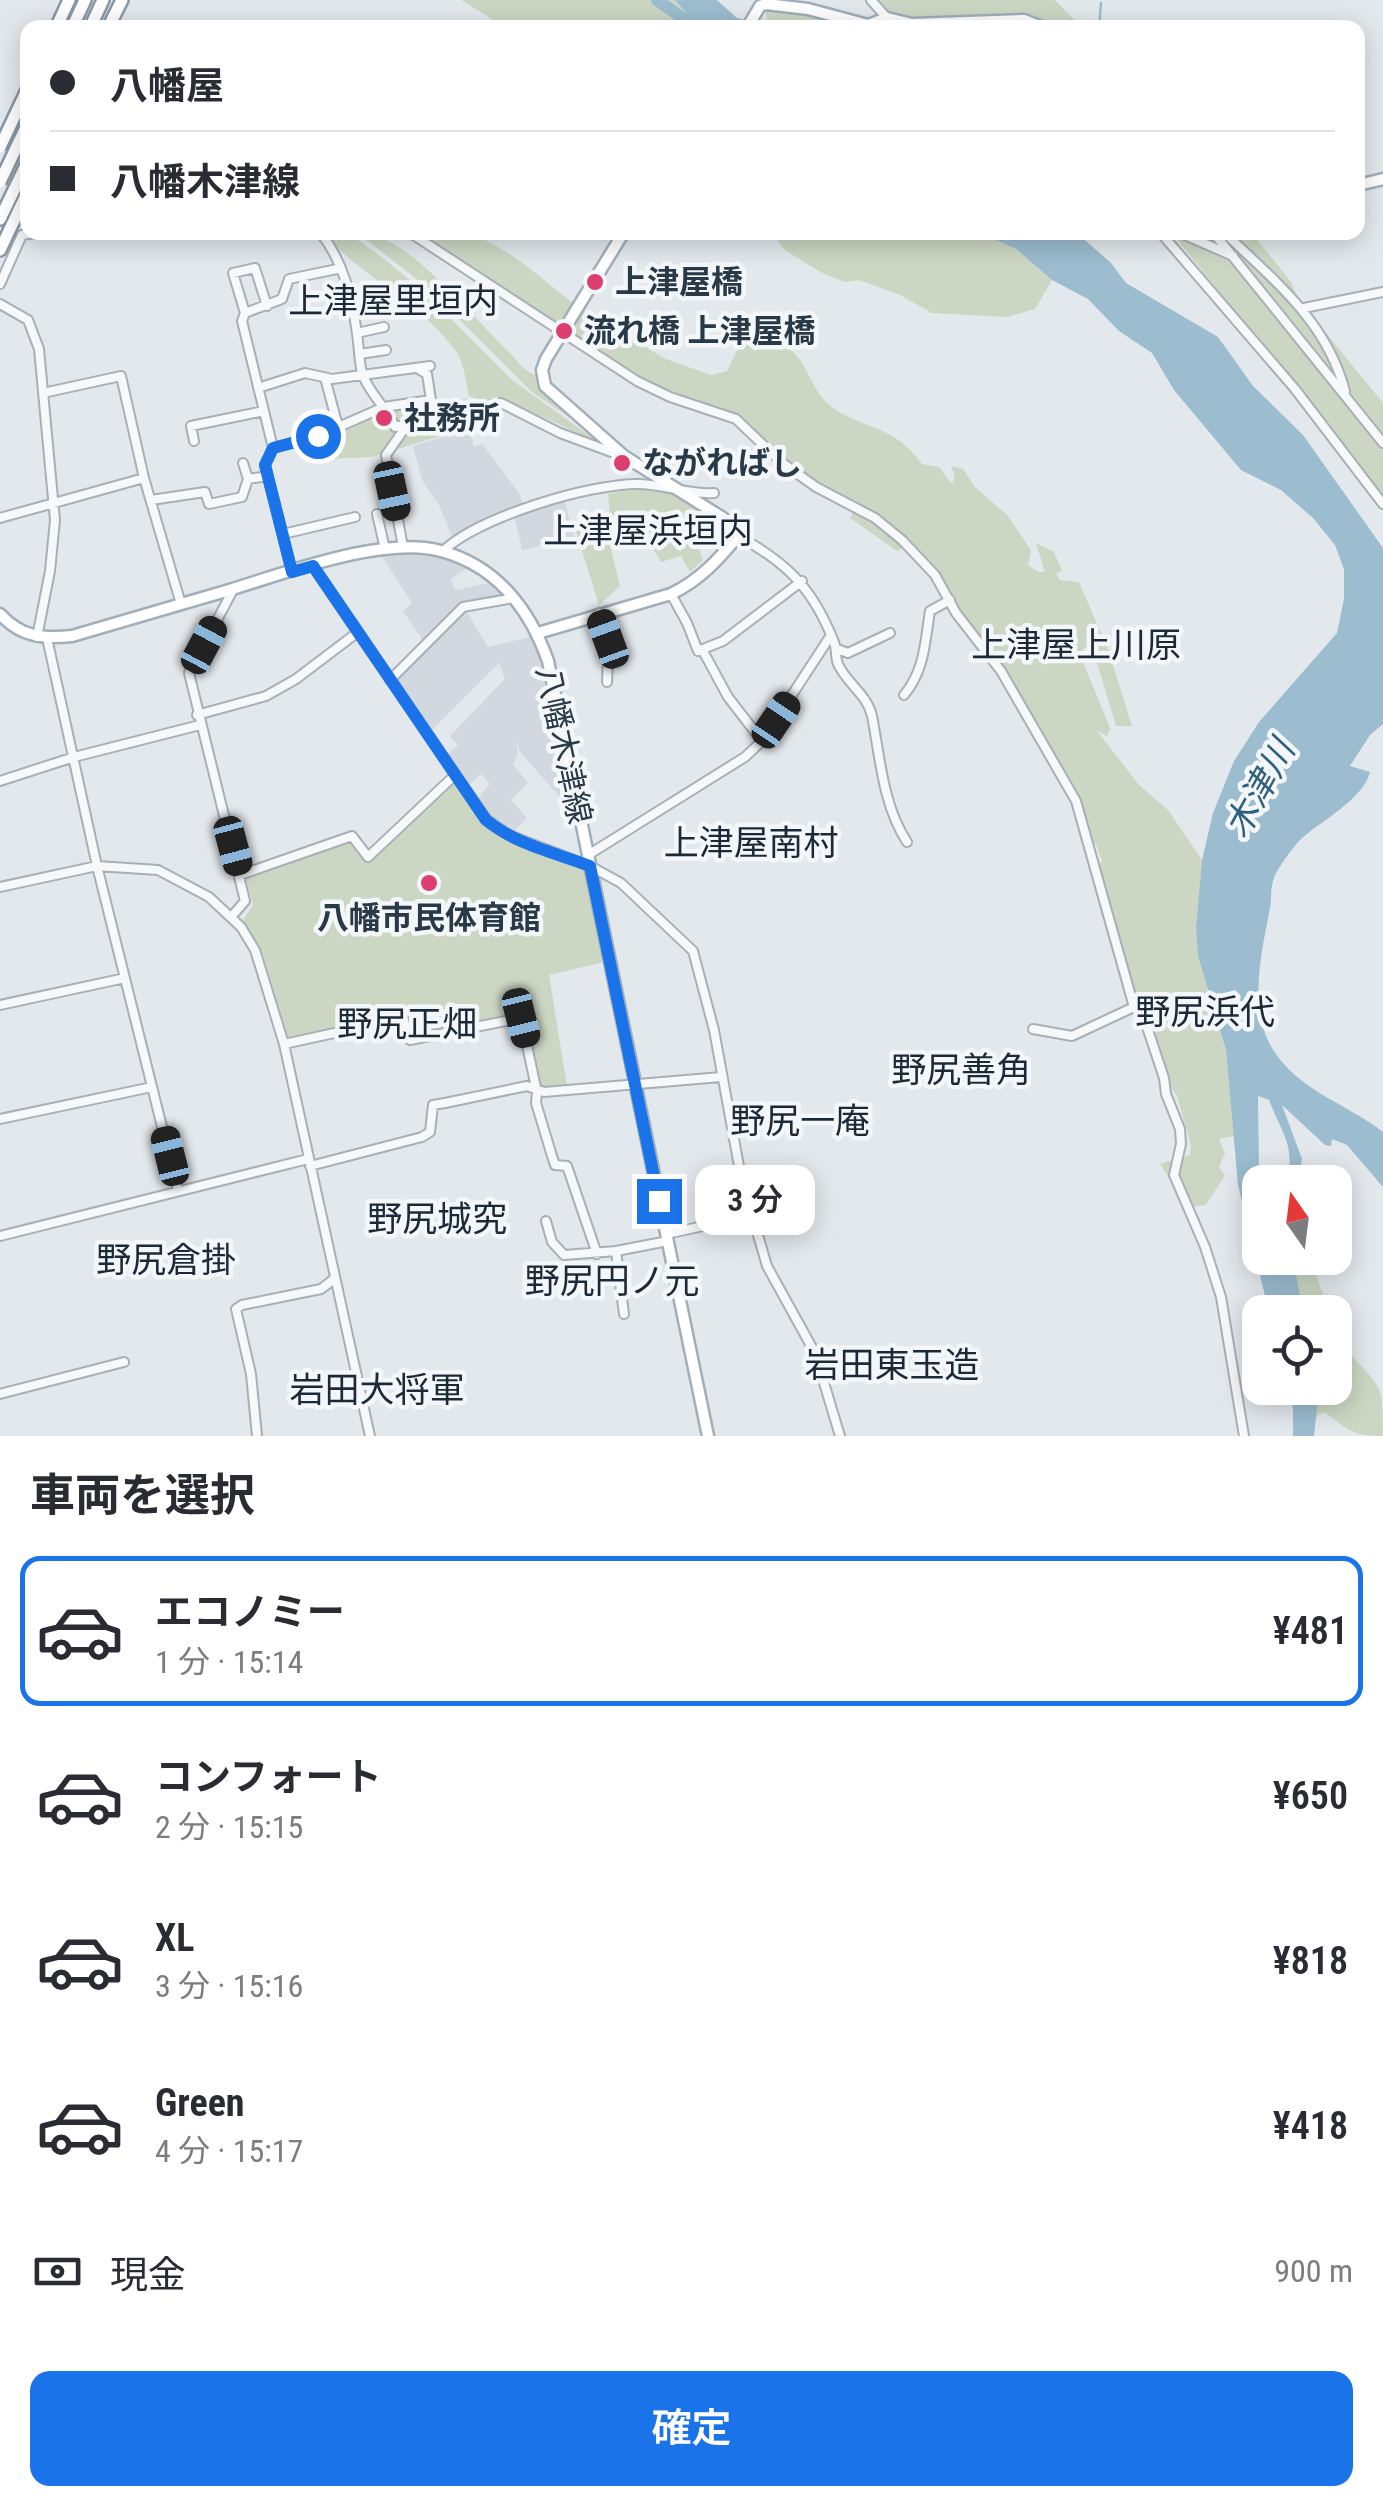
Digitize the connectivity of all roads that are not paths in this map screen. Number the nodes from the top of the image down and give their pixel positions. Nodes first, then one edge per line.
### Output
1 (872, 0) edge
2 (888, 18) junction
3 (752, 20) edge
4 (849, 20) edge
5 (882, 20) edge
6 (896, 20) edge
7 (20, 105) edge
8 (20, 140) edge
9 (0, 146) edge
10 (20, 178) edge
11 (0, 182) edge
12 (20, 208) edge
13 (0, 219) edge
14 (20, 239) edge
15 (326, 240) edge
16 (421, 240) edge
17 (619, 240) edge
18 (1167, 240) edge
19 (1196, 240) edge
20 (1219, 240) edge
21 (1232, 240) edge
22 (0, 250) edge
23 (1232, 256) junction
24 (337, 269) junction
25 (0, 284) edge
26 (1383, 292) edge
27 (0, 304) edge
28 (267, 306) junction
29 (1304, 308) junction
30 (246, 314) junction
31 (384, 327) dead end
32 (357, 333) junction
33 (564, 333) junction
34 (386, 350) dead end
35 (360, 354) junction
36 (430, 366) dead end
37 (416, 368) junction
38 (363, 375) junction
39 (325, 378) junction
40 (258, 388) junction
41 (42, 393) junction
42 (1346, 395) junction
43 (384, 407) junction
44 (264, 411) junction
45 (407, 425) junction
46 (338, 426) junction
47 (194, 441) dead end
48 (1383, 444) edge
49 (273, 448) junction
50 (624, 456) junction
51 (243, 463) dead end
52 (268, 476) junction
53 (144, 478) junction
54 (248, 479) junction
55 (672, 487) junction
56 (714, 493) dead end
57 (151, 500) junction
58 (1383, 504) edge
59 (55, 505) junction
60 (378, 514) dead end
61 (355, 517) dead end
62 (0, 518) edge
63 (284, 534) junction
64 (738, 536) junction
65 (404, 547) junction
66 (385, 549) junction
67 (442, 551) junction
68 (313, 566) junction
69 (292, 572) junction
70 (802, 582) junction
71 (234, 588) junction
72 (671, 594) junction
73 (516, 598) junction
74 (950, 600) junction
75 (181, 604) junction
76 (599, 613) junction
77 (0, 614) edge
78 (358, 632) junction
79 (538, 633) junction
80 (890, 633) dead end
81 (831, 635) junction
82 (42, 638) junction
83 (836, 649) junction
84 (703, 650) junction
85 (390, 680) junction
86 (608, 682) dead end
87 (904, 695) dead end
88 (198, 714) junction
89 (200, 725) junction
90 (762, 742) junction
91 (74, 757) junction
92 (456, 775) junction
93 (0, 781) edge
94 (908, 842) dead end
95 (589, 860) junction
96 (97, 866) junction
97 (240, 875) junction
98 (0, 887) edge
99 (232, 916) junction
100 (125, 978) junction
101 (0, 1006) edge
102 (1134, 1008) junction
103 (1034, 1029) dead end
104 (284, 1044) junction
105 (721, 1077) junction
106 (635, 1086) junction
107 (152, 1087) junction
108 (537, 1092) junction
109 (0, 1119) edge
110 (309, 1162) junction
111 (178, 1191) junction
112 (753, 1215) junction
113 (546, 1221) dead end
114 (0, 1236) edge
115 (667, 1237) junction
116 (616, 1252) junction
117 (597, 1254) junction
118 (334, 1279) junction
119 (624, 1314) dead end
120 (124, 1362) dead end
121 (0, 1394) edge
122 (257, 1436) edge
123 (370, 1436) edge
124 (708, 1436) edge
125 (840, 1436) edge
126 (1244, 1436) edge

1 - 2 street
2 - 5 main road
2 - 6 main road
3 - 4 main road
7 - 9 highway, bridge
8 - 11 highway, bridge
10 - 13 highway
12 - 22 highway
14 - 25 street
15 - 24 street
16 - 33 street
17 - 33 main road
18 - 58 street
19 - 23 street
20 - 23 street
21 - 29 street
23 - 42 street
24 - 28 street
24 - 32 street
26 - 29 street
27 - 41 street
28 - 30 street
28 - 30 street
29 - 42 street
30 - 40 street
31 - 32 street
32 - 35 street
33 - 50 main road
33 - 74 street
34 - 35 street
35 - 38 street
36 - 37 street
37 - 38 street
37 - 43 street
38 - 39 street
38 - 43 street
39 - 40 street
39 - 46 street
40 - 44 street
41 - 53 street
41 - 59 street
42 - 48 street
43 - 45 street
43 - 46 street
44 - 47 street
44 - 49 street
45 - 50 street
45 - 65 street
46 - 49 street
49 - 52 street
50 - 55 main road
51 - 54 street
52 - 54 street
52 - 63 street
53 - 57 street
53 - 59 street
54 - 57 street
55 - 56 street
55 - 64 main road
55 - 67 street
57 - 75 street
59 - 62 street
59 - 82 street
60 - 66 street
61 - 63 street
63 - 69 street
64 - 70 street
64 - 72 main road
65 - 66 main road, 八幡木津線
65 - 67 main road, 八幡木津線
66 - 68 main road, 八幡木津線
67 - 73 main road, 八幡木津線
68 - 69 main road, 八幡木津線
68 - 78 street
69 - 71 main road, 八幡木津線
70 - 81 street
70 - 84 street
71 - 75 main road, 八幡木津線
71 - 88 street
72 - 76 main road
72 - 84 street
73 - 79 main road, 八幡木津線
73 - 85 street
74 - 87 street
74 - 102 street
75 - 82 main road, 八幡木津線
76 - 79 main road
76 - 86 street
77 - 82 main road
78 - 85 street
78 - 88 street
79 - 95 main road, 八幡木津線
80 - 83 street
81 - 83 street
81 - 90 street
82 - 91 street
83 - 94 street
84 - 90 street
85 - 92 street
88 - 89 street
89 - 91 street
89 - 97 street
90 - 95 street
91 - 93 street
91 - 96 street
92 - 95 street
92 - 97 street
95 - 105 street
95 - 106 main road, 八幡木津線
96 - 98 street
96 - 99 street
96 - 100 street
97 - 99 street
99 - 104 street
100 - 101 street
100 - 107 street
102 - 103 street
102 - 126 street
104 - 108 street
104 - 110 street
105 - 106 street
105 - 112 street
106 - 108 street
106 - 115 main road, 八幡木津線
107 - 109 street
107 - 111 street
108 - 110 street
108 - 117 street
110 - 111 street
110 - 118 street
111 - 114 street
112 - 115 street
112 - 125 street
113 - 117 street
115 - 116 street
115 - 124 main road, 八幡木津線
116 - 117 street
116 - 119 street
118 - 122 street
118 - 123 street
120 - 121 street

